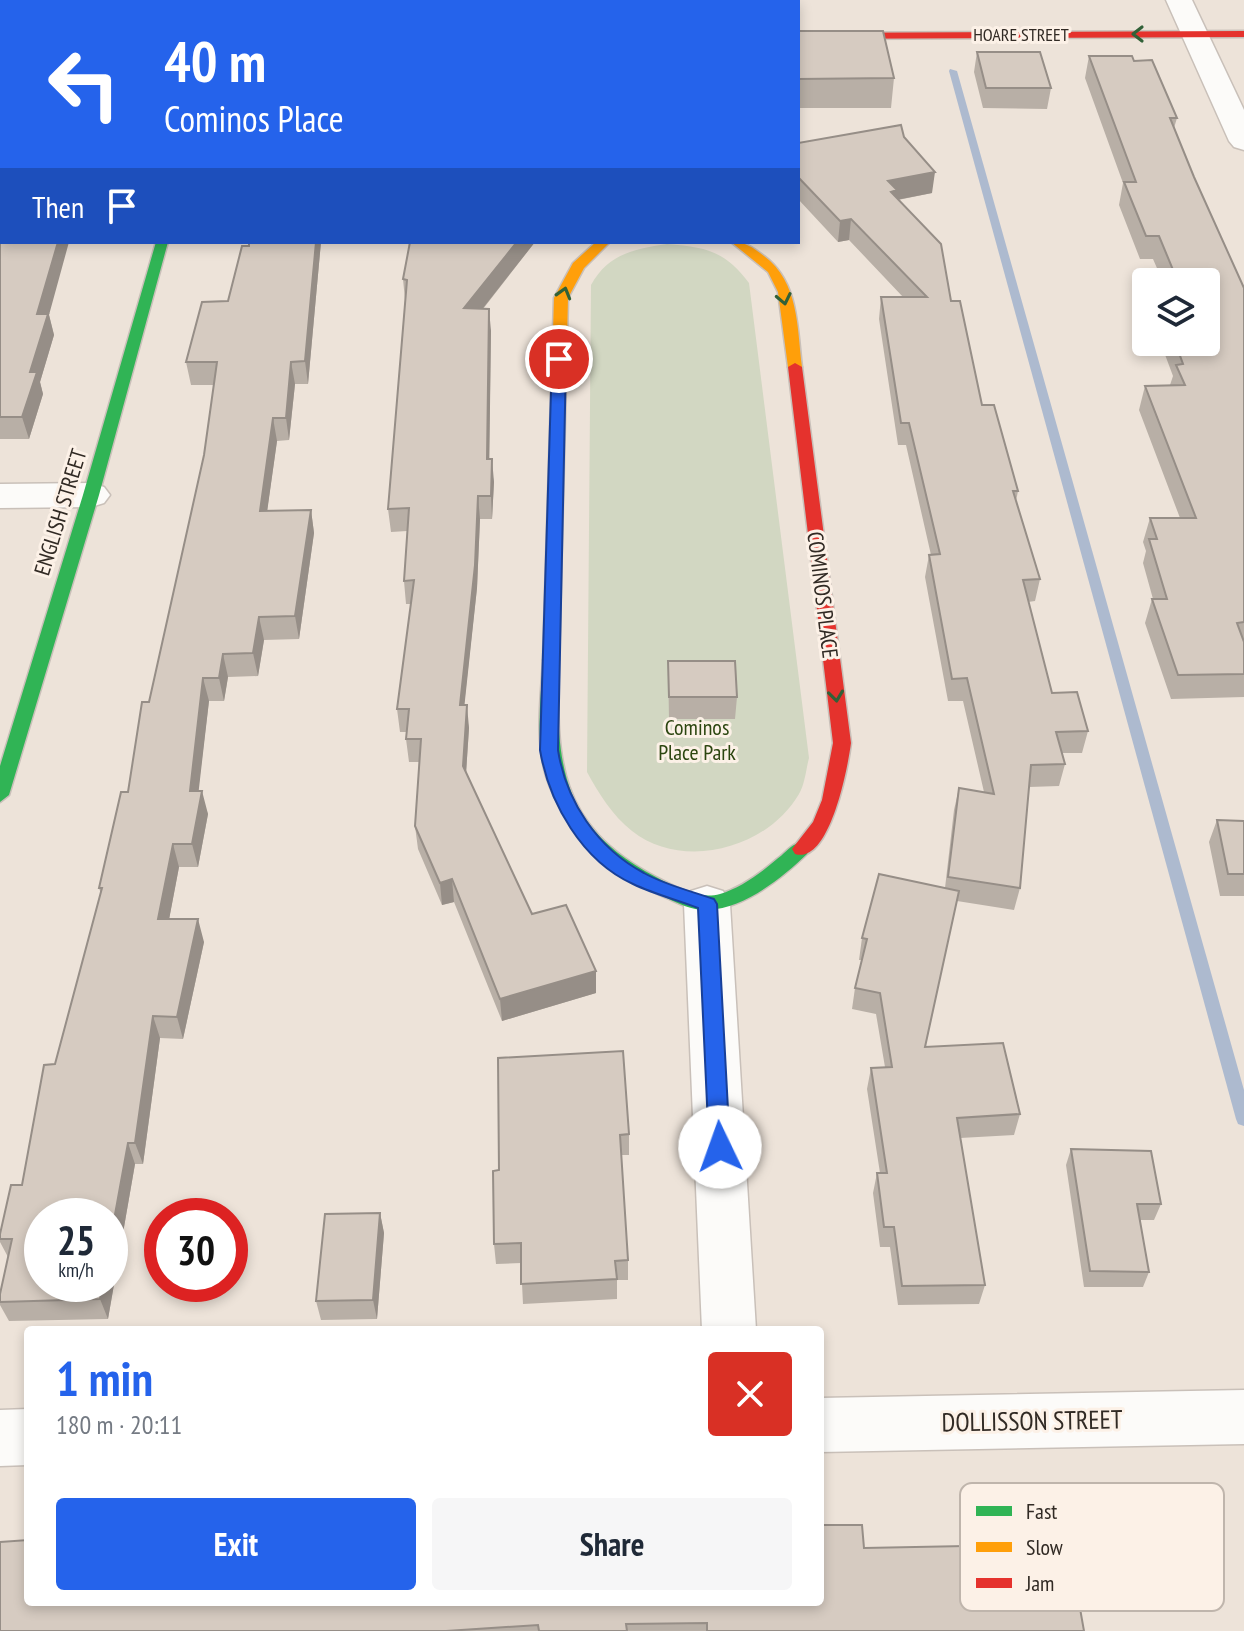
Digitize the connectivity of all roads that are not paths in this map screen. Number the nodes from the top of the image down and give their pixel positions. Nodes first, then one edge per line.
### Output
1 (1186, 15) edge
2 (1244, 34) edge
3 (800, 36) edge
4 (1244, 141) edge
5 (161, 244) edge
6 (601, 244) edge
7 (740, 244) edge
8 (91, 495) junction
9 (0, 496) edge
10 (0, 795) edge
11 (707, 904) junction
12 (729, 1326) edge
13 (1244, 1417) edge
14 (824, 1425) edge
15 (24, 1437) edge
16 (0, 1438) edge

1 - 2 street, HOARE STREET
1 -> 3 street, HOARE STREET
1 - 4 street
5 - 8 street, ENGLISH STREET
11 -> 6 street
7 -> 11 street, COMINOS PLACE
8 - 9 street
8 - 10 street, ENGLISH STREET
11 - 12 street
13 - 14 street, DOLLISSON STREET
15 - 16 street

